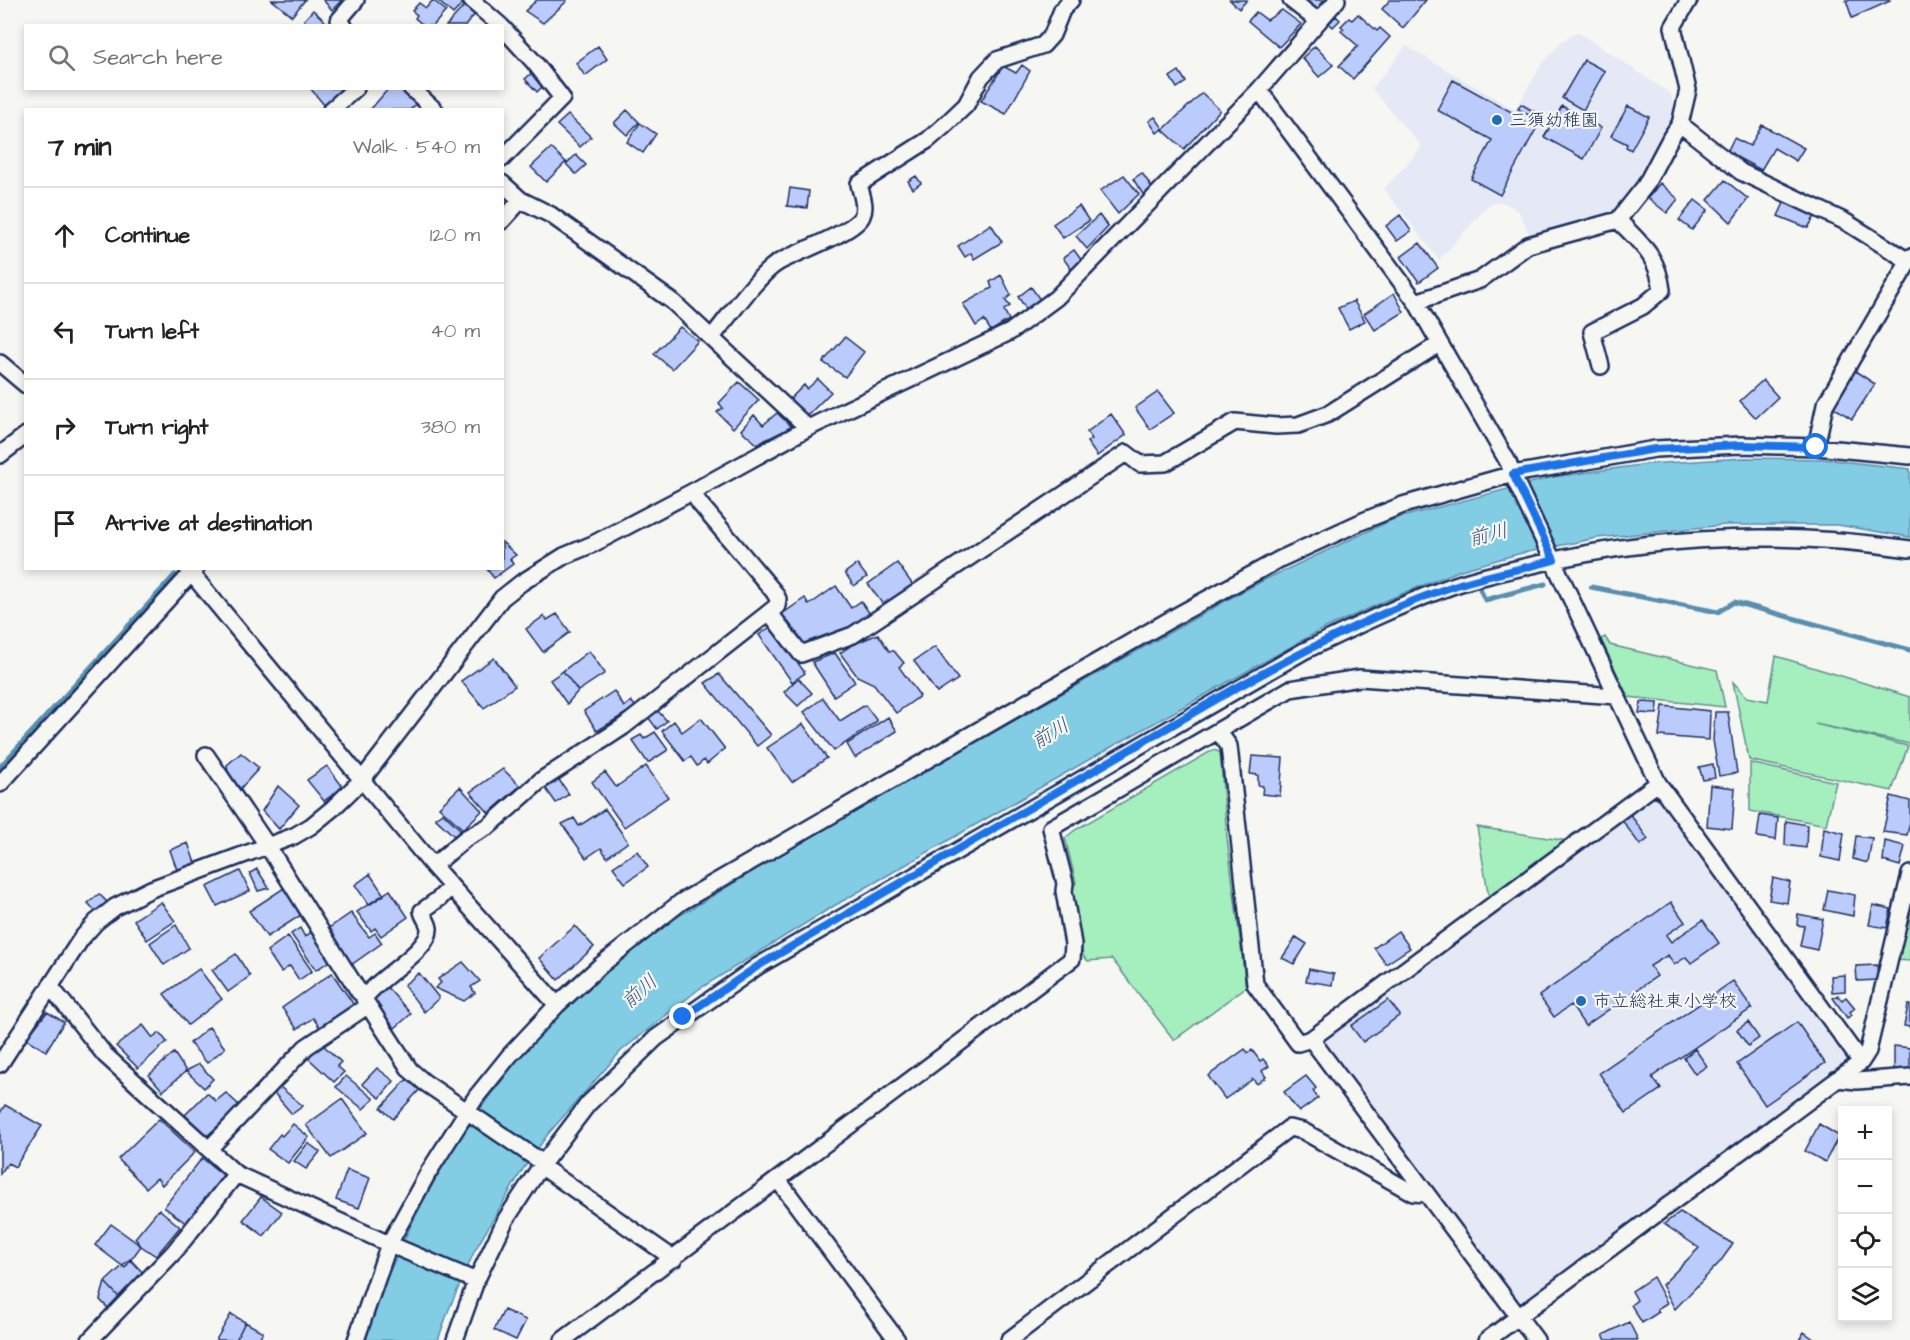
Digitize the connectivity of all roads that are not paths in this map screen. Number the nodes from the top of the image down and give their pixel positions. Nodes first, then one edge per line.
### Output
1 (356, 0) edge
2 (471, 0) edge
3 (1071, 0) edge
4 (1291, 0) edge
5 (1337, 0) edge
6 (1689, 0) edge
7 (1318, 21) junction
8 (342, 24) edge
9 (500, 24) edge
10 (504, 28) edge
11 (354, 90) edge
12 (413, 90) edge
13 (1259, 90) junction
14 (333, 108) edge
15 (433, 108) edge
16 (1680, 124) junction
17 (504, 157) edge
18 (504, 185) edge
19 (521, 200) junction
20 (504, 219) edge
21 (1618, 220) junction
22 (1910, 260) edge
23 (1416, 302) junction
24 (712, 337) junction
25 (1440, 344) junction
26 (0, 363) edge
27 (1601, 366) dead end
28 (24, 383) edge
29 (808, 428) junction
30 (24, 437) edge
31 (1816, 447) junction
32 (0, 455) edge
33 (1910, 456) edge
34 (1514, 477) junction
35 (692, 492) junction
36 (1910, 549) edge
37 (1552, 557) junction
38 (192, 570) edge
39 (770, 613) junction
40 (1617, 696) junction
41 (1218, 731) junction
42 (206, 755) dead end
43 (362, 780) junction
44 (1658, 783) junction
45 (0, 784) edge
46 (267, 845) junction
47 (433, 866) junction
48 (1910, 874) edge
49 (451, 886) junction
50 (50, 986) junction
51 (366, 1001) junction
52 (557, 1005) junction
53 (1311, 1039) junction
54 (1861, 1062) junction
55 (0, 1064) edge
56 (1910, 1077) edge
57 (1837, 1079) junction
58 (470, 1113) junction
59 (209, 1149) junction
60 (540, 1163) junction
61 (236, 1174) junction
62 (778, 1180) junction
63 (1426, 1194) junction
64 (394, 1246) junction
65 (674, 1259) junction
66 (472, 1279) junction
67 (1517, 1317) junction
68 (90, 1340) edge
69 (356, 1340) edge
70 (454, 1340) edge
71 (563, 1340) edge
72 (897, 1340) edge
73 (1009, 1340) edge
74 (1487, 1340) edge
75 (1536, 1340) edge

1 - 8 street
2 - 9 street
3 - 24 street
4 - 7 street
5 - 7 street
6 - 16 street
7 - 13 street
10 - 17 street
11 - 14 street
12 - 15 street
13 - 23 street
13 - 29 street
16 - 21 street
16 - 22 street
18 - 19 street
19 - 20 street
19 - 24 street
21 - 23 street
21 - 27 street
22 - 31 street
23 - 25 street
24 - 29 street
25 - 34 street
25 - 39 street
26 - 28 street
29 - 35 street
30 - 32 street
31 - 33 street
31 - 34 street
34 - 37 street
34 - 52 street
35 - 39 street
35 - 43 street
36 - 37 street
37 - 40 street
37 - 60 street
38 - 43 street
38 - 45 street
39 - 47 street
40 - 41 street
40 - 44 street
41 - 53 street
41 - 62 street
42 - 46 street
43 - 46 street
43 - 47 street
44 - 53 street
44 - 54 street
46 - 50 street
46 - 51 street
47 - 49 street
48 - 54 street
49 - 51 street
49 - 52 street
50 - 55 street
50 - 59 street
51 - 58 street
51 - 59 street
52 - 58 street
53 - 63 street
54 - 57 street
56 - 57 street
57 - 67 street
58 - 60 street
58 - 64 street
59 - 61 street
60 - 65 street
60 - 66 street
61 - 64 street
61 - 68 street
62 - 65 street
62 - 72 street
63 - 67 street
63 - 73 street
64 - 66 street
64 - 69 street
65 - 71 street
66 - 70 street
67 - 74 street
67 - 75 street

